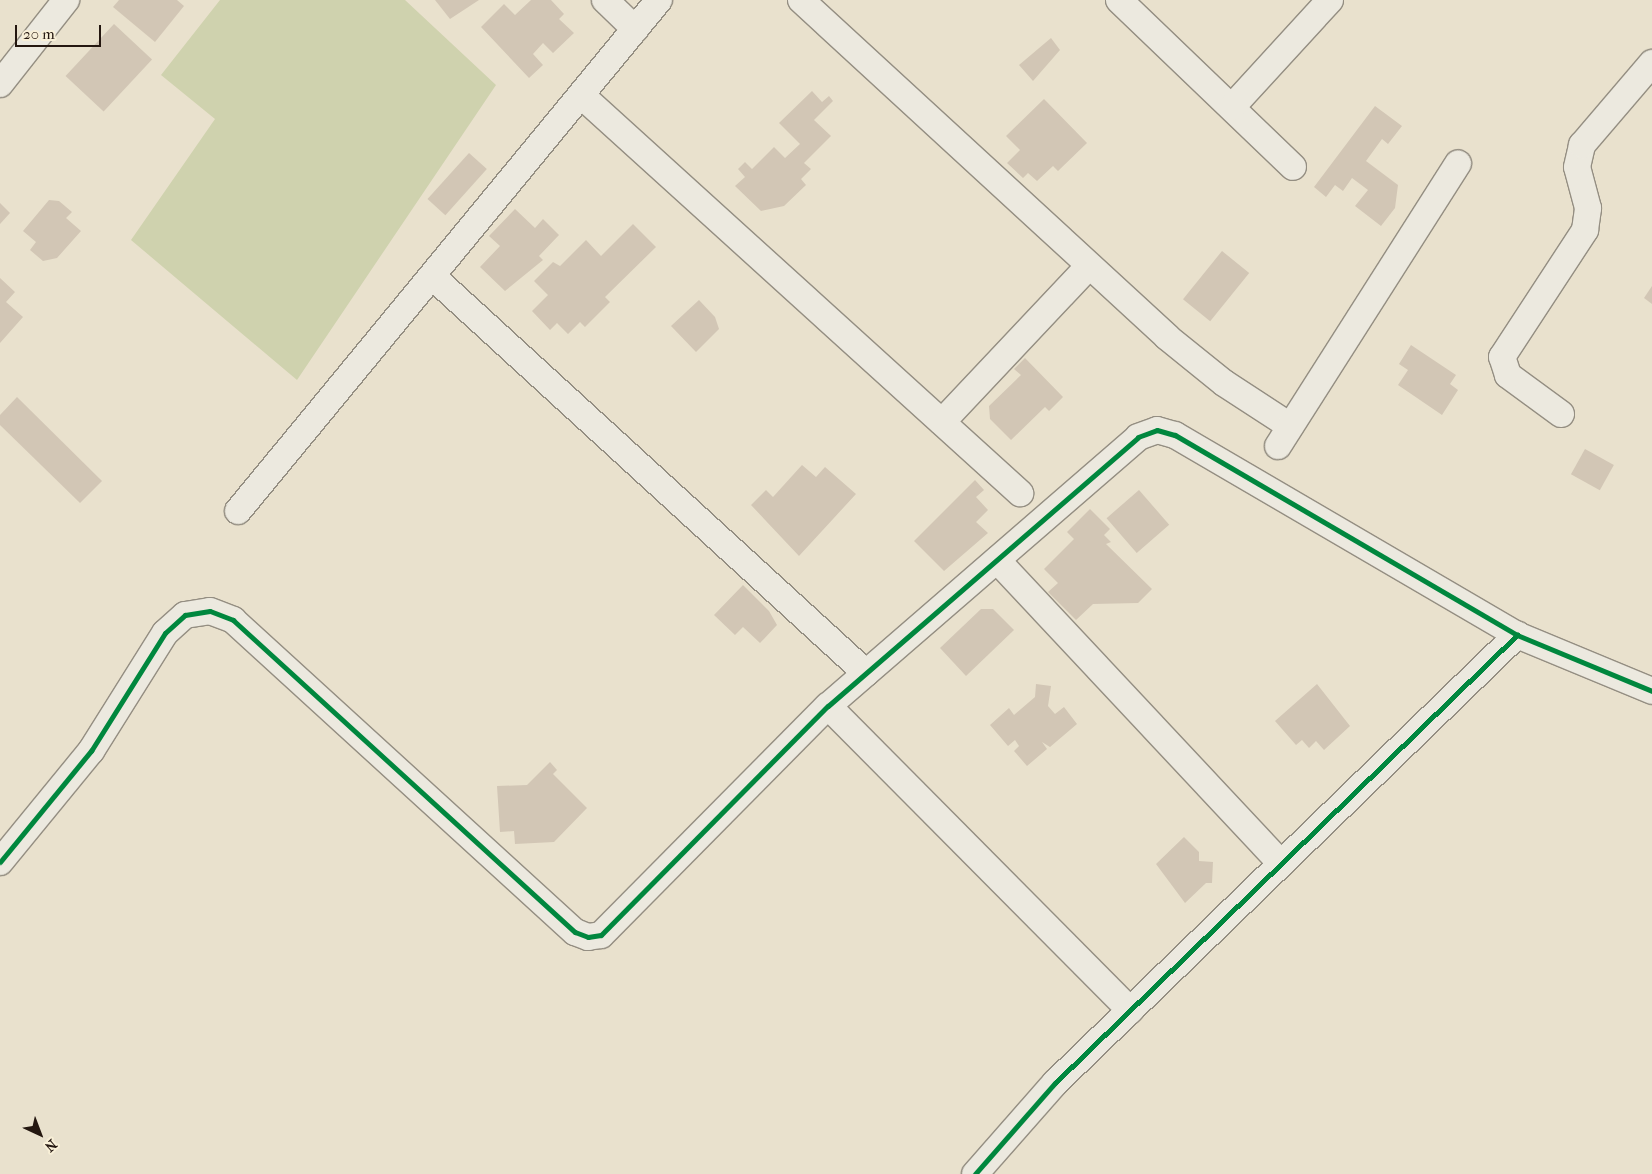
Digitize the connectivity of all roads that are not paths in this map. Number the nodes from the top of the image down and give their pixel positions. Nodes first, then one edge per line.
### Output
1 (66, 0) edge
2 (605, 0) edge
3 (659, 0) edge
4 (801, 0) edge
5 (1119, 0) edge
6 (1330, 0) edge
7 (635, 30) junction
8 (1652, 63) edge
9 (0, 84) edge
10 (581, 95) junction
11 (1232, 107) junction
12 (1458, 163) dead end
13 (1293, 167) dead end
14 (1089, 266) junction
15 (432, 276) junction
16 (1561, 414) dead end
17 (942, 422) junction
18 (1020, 493) dead end
19 (238, 511) dead end
20 (997, 560) junction
21 (1517, 635) junction
22 (866, 673) junction
23 (1652, 691) edge
24 (828, 706) junction
25 (0, 862) edge
26 (1281, 864) junction
27 (1130, 1010) junction
28 (975, 1174) edge

1 - 9 street
2 - 7 street
3 - 7 street
4 - 14 street
5 - 11 street
6 - 11 street
7 - 10 street
8 - 16 street
10 - 15 street
10 - 17 street
11 - 13 street
12 - 14 street
14 - 17 street
15 - 19 street
15 - 22 street
17 - 18 street
20 - 21 street
20 - 22 street
20 - 26 street
21 - 23 street
21 - 26 street
22 - 24 street
24 - 25 street
24 - 27 street
26 - 27 street
27 - 28 street

